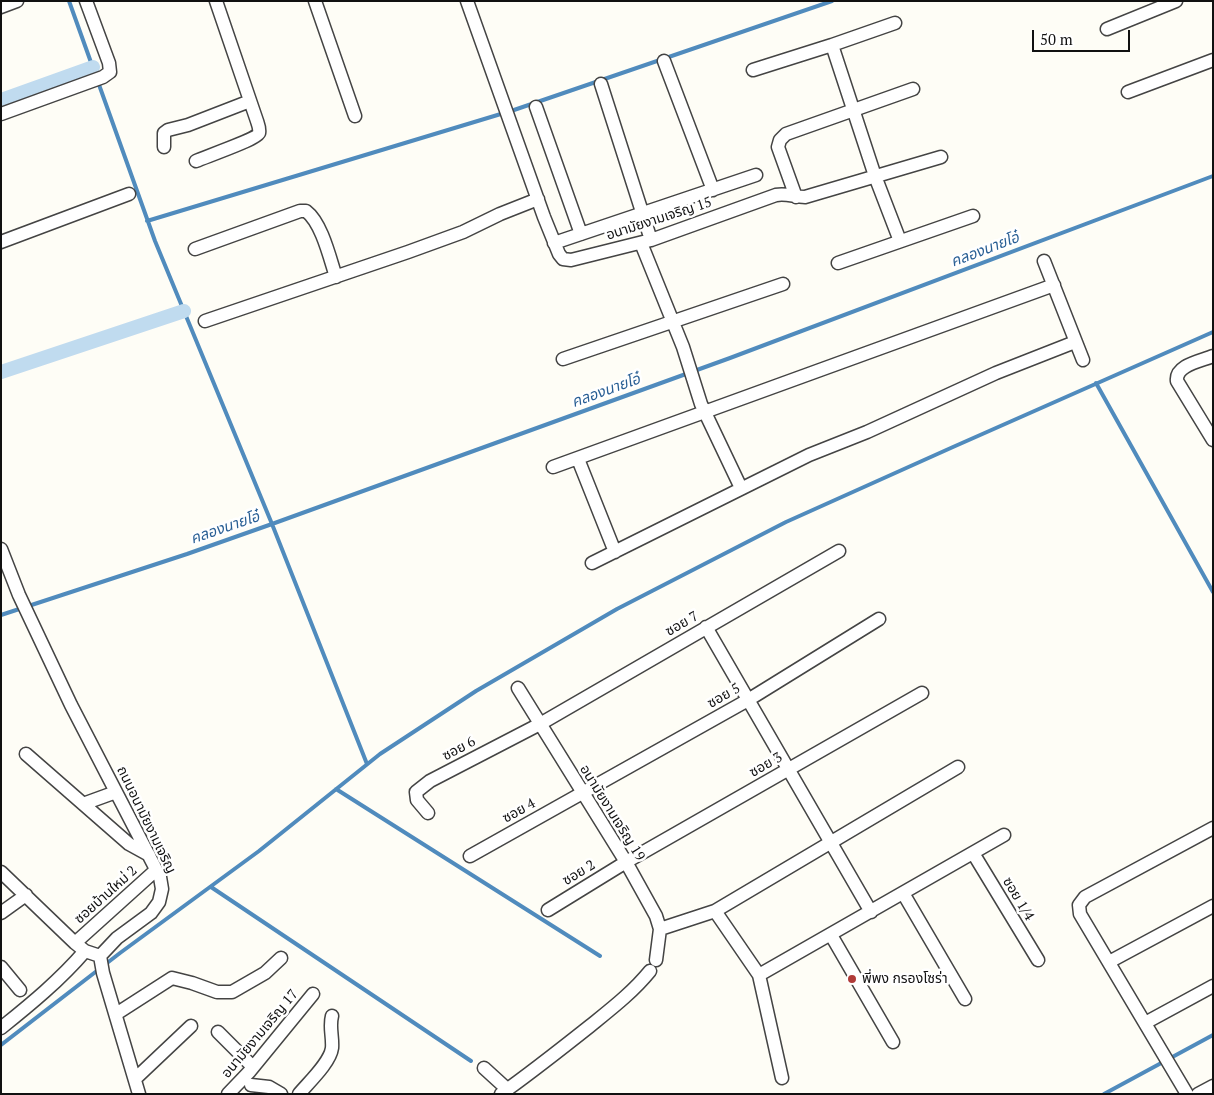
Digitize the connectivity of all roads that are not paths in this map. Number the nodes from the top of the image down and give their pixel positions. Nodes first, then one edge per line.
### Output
1 (17, 1) edge
2 (86, 1) edge
3 (216, 1) edge
4 (315, 1) edge
5 (467, 1) edge
6 (1176, 1) edge
7 (1, 7) edge
8 (895, 23) dead end
9 (1107, 29) dead end
10 (832, 45) junction
11 (1213, 60) edge
12 (664, 61) dead end
13 (752, 70) dead end
14 (601, 84) dead end
15 (914, 89) dead end
16 (1128, 92) dead end
17 (250, 101) junction
18 (536, 106) dead end
19 (853, 109) junction
20 (1, 114) edge
21 (355, 116) dead end
22 (164, 147) dead end
23 (941, 157) dead end
24 (196, 161) dead end
25 (756, 175) dead end
26 (876, 176) junction
27 (713, 190) junction
28 (129, 194) dead end
29 (796, 197) junction
30 (538, 200) junction
31 (642, 212) junction
32 (973, 216) dead end
33 (581, 234) junction
34 (900, 241) junction
35 (1, 242) edge
36 (646, 242) junction
37 (554, 243) junction
38 (195, 249) dead end
39 (1044, 261) dead end
40 (838, 263) dead end
41 (336, 278) junction
42 (784, 284) dead end
43 (1054, 285) junction
44 (205, 321) dead end
45 (673, 322) junction
46 (1075, 342) junction
47 (1213, 356) edge
48 (563, 359) dead end
49 (1083, 360) dead end
50 (705, 412) junction
51 (1213, 440) edge
52 (578, 458) junction
53 (554, 467) dead end
54 (742, 488) junction
55 (1, 549) edge
56 (839, 551) dead end
57 (615, 552) junction
58 (592, 563) dead end
59 (6, 572) edge
60 (879, 619) dead end
61 (706, 627) junction
62 (518, 688) dead end
63 (922, 693) dead end
64 (748, 700) junction
65 (540, 724) junction
66 (26, 754) dead end
67 (958, 767) dead end
68 (788, 769) junction
69 (116, 792) junction
70 (582, 793) junction
71 (83, 804) junction
72 (428, 813) dead end
73 (1213, 828) edge
74 (1004, 835) dead end
75 (830, 843) junction
76 (973, 853) junction
77 (149, 855) junction
78 (470, 856) dead end
79 (626, 862) junction
80 (156, 870) junction
81 (1, 872) edge
82 (903, 893) junction
83 (26, 895) junction
84 (1213, 906) edge
85 (548, 910) dead end
86 (715, 911) junction
87 (871, 912) junction
88 (1, 913) edge
89 (660, 929) junction
90 (831, 935) junction
91 (80, 947) junction
92 (100, 956) junction
93 (281, 958) dead end
94 (1038, 960) dead end
95 (1109, 962) junction
96 (1, 968) edge
97 (759, 975) junction
98 (1213, 986) edge
99 (20, 990) dead end
100 (314, 994) dead end
101 (965, 999) dead end
102 (116, 1014) junction
103 (332, 1016) dead end
104 (1145, 1023) junction
105 (192, 1026) dead end
106 (1, 1028) edge
107 (218, 1032) dead end
108 (893, 1042) dead end
109 (253, 1067) junction
110 (484, 1068) dead end
111 (782, 1078) dead end
112 (135, 1079) junction
113 (251, 1085) dead end
114 (1213, 1086) edge
115 (504, 1092) edge
116 (139, 1094) edge
117 (228, 1094) edge
118 (281, 1094) edge
119 (299, 1094) edge
120 (1187, 1094) edge
121 (1198, 1094) edge

1 - 7 street
2 - 20 street
3 - 17 street
4 - 21 street
5 - 30 street, อนามัยงามเจริญ 15
6 - 9 street
8 - 10 street
10 - 13 street
10 - 19 street
11 - 16 street
12 - 27 street
14 - 31 street
15 - 19 street
17 - 22 street
17 - 24 street
18 - 33 street
19 - 26 street
19 - 29 street
23 - 26 street, อนามัยงามเจริญ 15
25 - 27 street
26 - 29 street, อนามัยงามเจริญ 15
26 - 34 street
27 - 31 street
28 - 35 street
29 - 36 street, อนามัยงามเจริญ 15
30 - 37 street, อนามัยงามเจริญ 15
30 - 41 street
31 - 33 street
31 - 36 street
32 - 34 street
33 - 37 street
34 - 40 street
36 - 37 street, อนามัยงามเจริญ 15
36 - 45 street
38 - 41 street
39 - 43 street
41 - 44 street
42 - 45 street
43 - 46 street
43 - 50 street
45 - 48 street
45 - 50 street
46 - 49 street
46 - 54 street
47 - 51 street
50 - 52 street
50 - 54 street
52 - 53 street
52 - 57 street
54 - 57 street
55 - 59 street, ถนนอนามัยงามเจริญ
56 - 61 street, ซอย 7
57 - 58 street
59 - 69 street, ถนนอนามัยงามเจริญ
60 - 64 street, ซอย 5
61 - 64 street
61 - 65 street, ซอย 7
62 - 65 street, อนามัยงามเจริญ 19
63 - 68 street, ซอย 3
64 - 68 street
64 - 70 street, ซอย 5
65 - 70 street, อนามัยงามเจริญ 19
65 - 72 street, ซอย 6
66 - 71 street
67 - 75 street
68 - 75 street
68 - 79 street, ซอย 3
69 - 71 street
69 - 77 street, ถนนอนามัยงามเจริญ
70 - 78 street, ซอย 4
70 - 79 street, อนามัยงามเจริญ 19
71 - 77 street
73 - 95 street
74 - 76 street
75 - 86 street
75 - 87 street
76 - 82 street
76 - 94 street, ซอย 1/4
77 - 80 street, ถนนอนามัยงามเจริญ
79 - 85 street, ซอย 2
79 - 89 street, อนามัยงามเจริญ 19
80 - 91 street, ซอยบ้านใหม่ 2
80 - 92 street, ถนนอนามัยงามเจริญ
81 - 83 street
82 - 87 street
82 - 101 street
83 - 88 street
83 - 91 street
84 - 95 street
86 - 89 street
86 - 97 street
87 - 90 street
89 - 115 street, อนามัยงามเจริญ 19
90 - 97 street
90 - 108 street
91 - 92 street
91 - 106 street, ซอยบ้านใหม่ 2
92 - 102 street
93 - 102 street
95 - 104 street
96 - 99 street
97 - 111 street
98 - 104 street
100 - 109 street, อนามัยงามเจริญ 17
102 - 112 street
103 - 119 street
104 - 120 street
105 - 112 street
107 - 109 street
109 - 117 street, อนามัยงามเจริญ 17
110 - 115 street
112 - 116 street
113 - 118 street
114 - 121 street

